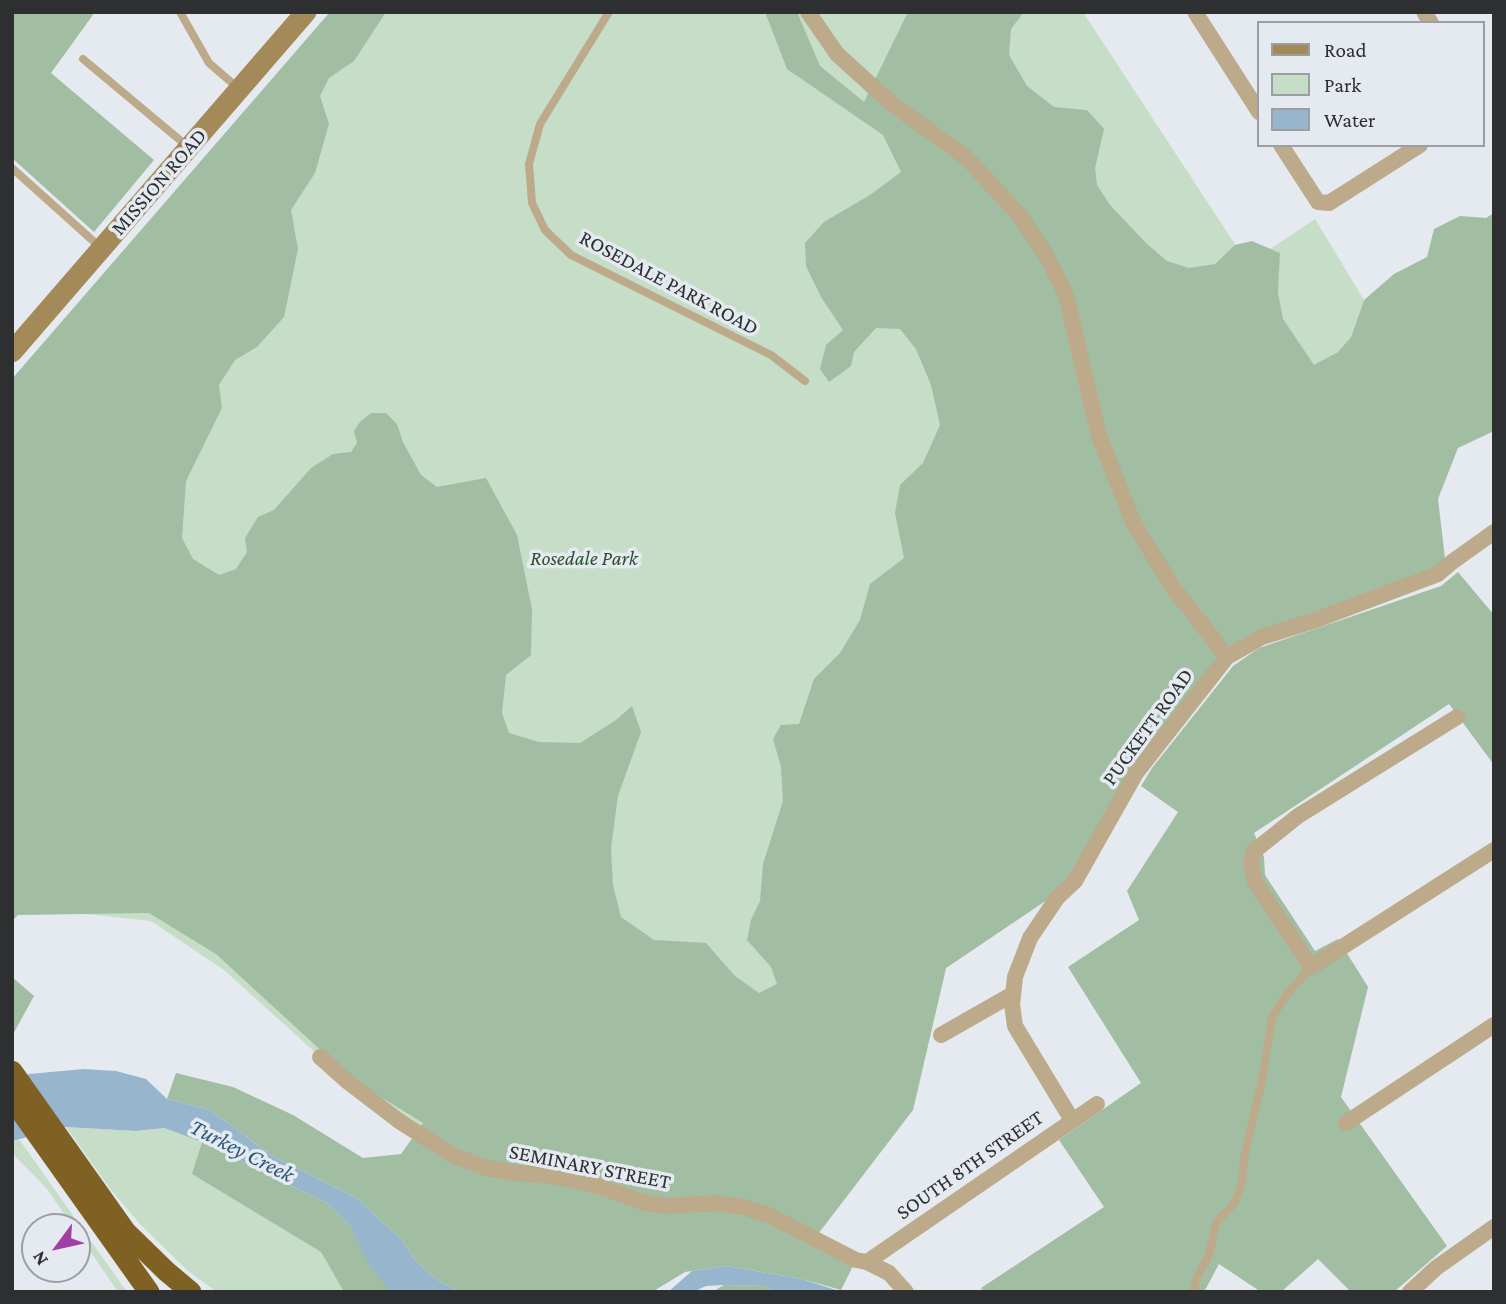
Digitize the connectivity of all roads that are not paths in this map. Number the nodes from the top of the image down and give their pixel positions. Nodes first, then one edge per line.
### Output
1 (180, 12) edge
2 (306, 12) edge
3 (609, 12) edge
4 (808, 12) edge
5 (1195, 12) edge
6 (83, 59) dead end
7 (240, 90) junction
8 (1258, 110) edge
9 (1282, 147) edge
10 (1417, 147) edge
11 (190, 148) junction
12 (12, 168) edge
13 (102, 248) junction
14 (18, 341) edge
15 (805, 381) dead end
16 (1494, 532) edge
17 (1227, 657) junction
18 (1457, 717) dead end
19 (1494, 850) edge
20 (1311, 967) junction
21 (1013, 994) junction
22 (1494, 1025) edge
23 (941, 1035) dead end
24 (320, 1057) dead end
25 (12, 1071) edge
26 (12, 1099) edge
27 (1097, 1104) dead end
28 (1072, 1120) junction
29 (1346, 1123) dead end
30 (66, 1162) junction
31 (1494, 1227) edge
32 (867, 1262) junction
33 (149, 1292) edge
34 (191, 1292) edge
35 (906, 1292) edge
36 (1193, 1292) edge
37 (1410, 1292) edge

1 - 7 lane
2 - 7 main road, MISSION ROAD
3 - 15 lane, ROSEDALE PARK ROAD
4 - 17 street
5 - 8 street
6 - 11 lane
7 - 11 main road, MISSION ROAD
9 - 10 street
11 - 13 main road, MISSION ROAD
12 - 13 lane
13 - 14 main road, MISSION ROAD
16 - 17 street, PUCKETT ROAD
17 - 21 street, PUCKETT ROAD
18 - 20 street
19 - 20 street
20 - 36 lane
21 - 23 street
21 - 28 street, PUCKETT ROAD
22 - 29 street
24 - 32 street, SEMINARY STREET
25 - 30 highway
26 - 30 highway
27 - 28 street, SOUTH 8TH STREET
28 - 32 street, SOUTH 8TH STREET
30 - 33 highway
30 - 34 highway
31 - 37 street
32 - 35 street, SEMINARY STREET

